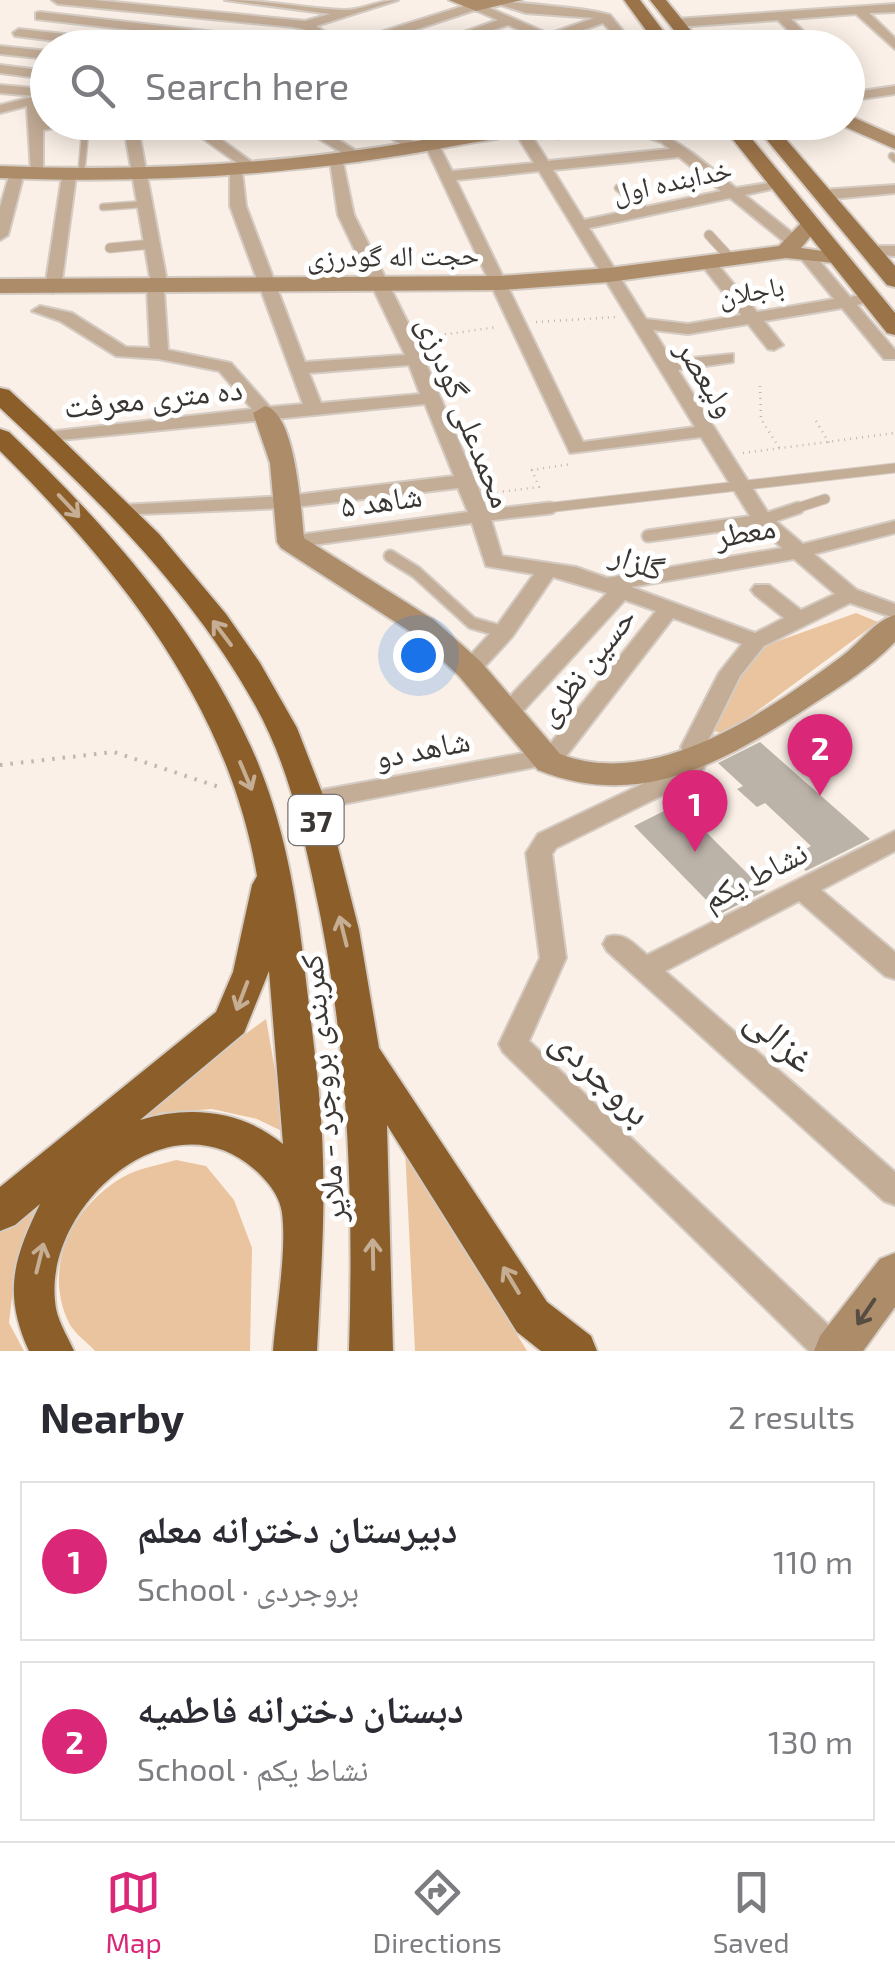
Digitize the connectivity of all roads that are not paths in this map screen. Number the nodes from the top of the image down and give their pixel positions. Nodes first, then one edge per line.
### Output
1 (58, 0) edge
2 (219, 0) edge
3 (232, 0) edge
4 (457, 0) edge
5 (632, 0) edge
6 (658, 0) edge
7 (506, 1) edge
8 (131, 4) edge
9 (382, 4) edge
10 (476, 6) junction
11 (895, 8) edge
12 (858, 10) junction
13 (350, 12) junction
14 (40, 16) junction
15 (198, 16) junction
16 (781, 16) junction
17 (606, 18) junction
18 (398, 20) dead end
19 (511, 20) junction
20 (107, 23) junction
21 (676, 23) junction
22 (306, 25) junction
23 (413, 26) junction
24 (99, 30) edge
25 (181, 30) joint
26 (288, 30) edge
27 (314, 30) edge
28 (400, 30) edge
29 (480, 30) edge
30 (534, 30) edge
31 (574, 30) edge
32 (618, 30) edge
33 (654, 30) edge
34 (682, 30) edge
35 (795, 30) edge
36 (20, 33) junction
37 (30, 34) edge
38 (895, 44) edge
39 (0, 48) edge
40 (30, 52) edge
41 (0, 69) edge
42 (30, 73) edge
43 (0, 88) edge
44 (895, 90) edge
45 (30, 94) edge
46 (865, 94) edge
47 (30, 101) edge
48 (0, 109) edge
49 (865, 129) edge
50 (30, 140) edge
51 (81, 140) edge
52 (133, 140) edge
53 (209, 140) edge
54 (330, 140) edge
55 (409, 140) edge
56 (466, 140) edge
57 (532, 140) edge
58 (667, 140) edge
59 (742, 140) edge
60 (776, 140) edge
61 (426, 148) junction
62 (894, 149) edge
63 (682, 152) junction
64 (362, 159) junction
65 (337, 162) junction
66 (540, 166) junction
67 (246, 171) junction
68 (18, 173) edge
69 (75, 176) junction
70 (140, 176) junction
71 (447, 176) junction
72 (776, 184) junction
73 (618, 188) dead end
74 (895, 190) edge
75 (734, 193) junction
76 (822, 195) junction
77 (145, 204) junction
78 (103, 208) dead end
79 (647, 211) junction
80 (578, 226) junction
81 (708, 235) dead end
82 (0, 236) edge
83 (799, 243) junction
84 (152, 244) junction
85 (110, 248) dead end
86 (895, 250) edge
87 (869, 251) junction
88 (732, 260) junction
89 (836, 260) joint
90 (708, 263) junction
91 (608, 274) junction
92 (895, 280) edge
93 (500, 283) junction
94 (0, 286) edge
95 (158, 286) junction
96 (381, 286) junction
97 (270, 287) junction
98 (53, 288) junction
99 (872, 298) junction
100 (847, 302) junction
101 (40, 311) dead end
102 (637, 320) junction
103 (751, 320) junction
104 (895, 328) edge
105 (774, 344) dead end
106 (159, 354) junction
107 (890, 354) dead end
108 (727, 358) dead end
109 (416, 359) junction
110 (666, 366) junction
111 (301, 368) junction
112 (0, 395) edge
113 (431, 398) junction
114 (314, 408) junction
115 (265, 413) junction
116 (706, 432) junction
117 (0, 437) edge
118 (47, 438) junction
119 (895, 468) edge
120 (741, 484) junction
121 (468, 488) junction
122 (825, 499) dead end
123 (286, 502) junction
124 (122, 511) junction
125 (480, 516) junction
126 (762, 520) junction
127 (895, 526) edge
128 (648, 536) dead end
129 (291, 542) junction
130 (797, 552) junction
131 (390, 556) dead end
132 (493, 562) joint
133 (546, 571) junction
134 (612, 588) junction
135 (762, 590) dead end
136 (849, 595) junction
137 (670, 609) junction
138 (895, 611) edge
139 (799, 619) junction
140 (895, 624) edge
141 (504, 632) junction
142 (756, 641) junction
143 (470, 669) junction
144 (507, 714) junction
145 (698, 757) junction
146 (547, 760) junction
147 (311, 801) junction
148 (895, 840) edge
149 (272, 867) junction
150 (802, 889) junction
151 (616, 944) dead end
152 (895, 968) edge
153 (644, 969) junction
154 (362, 1053) junction
155 (895, 1191) edge
156 (16, 1192) edge
157 (0, 1212) edge
158 (302, 1213) junction
159 (895, 1273) edge
160 (52, 1351) edge
161 (296, 1351) edge
162 (371, 1351) edge
163 (575, 1351) edge
164 (834, 1351) edge

1 - 8 street
1 - 14 street
2 - 15 street
3 - 13 street
4 - 10 street
5 - 33 main road
6 - 21 main road
7 - 10 street
7 - 17 street
8 - 15 street
8 - 20 street
9 - 13 street
10 - 19 street
10 - 23 street
11 - 12 street
12 - 16 street
12 - 38 street
13 - 22 street
14 - 20 street
14 - 36 street
15 - 22 street
15 - 25 street
16 - 21 street
16 - 35 street
17 - 31 street
17 - 32 street
18 - 23 street
19 - 29 street
19 - 30 street
20 - 24 street
20 - 25 street
21 - 34 main road
22 - 26 street
22 - 27 street
23 - 28 street
36 - 37 street
36 - 39 street
39 - 40 street
41 - 42 street
43 - 45 street
44 - 46 street
47 - 48 street
49 - 62 street
50 - 68 street
51 - 69 lane
52 - 70 street
53 - 67 street
54 - 64 street
55 - 61 street
56 - 61 street
57 - 66 street, ولیعصر
58 - 63 street
59 - 72 main road
60 - 76 main road
61 - 64 street
61 - 71 street
63 - 66 street
63 - 75 street
64 - 65 street
65 - 67 street
65 - 96 street, محمدعلی گودرزی
66 - 71 street
66 - 80 street, ولیعصر
67 - 70 street
67 - 97 street
68 - 69 street
68 - 82 street
69 - 70 street
69 - 98 street
70 - 77 street
71 - 93 street
72 - 75 street, خدابنده اول
72 - 83 main road
73 - 79 lane
74 - 76 street
75 - 79 street, خدابنده اول
75 - 83 street
76 - 87 main road
77 - 78 lane
77 - 84 street
79 - 80 street, خدابنده اول
80 - 91 street, ولیعصر
81 - 88 lane
83 - 88 street, حجت اله گودرزی
83 - 89 street, حجت اله گودرزی
83 - 100 street
84 - 85 lane
84 - 95 street
86 - 87 street
87 - 92 main road
88 - 90 street, حجت اله گودرزی
89 - 99 main road
90 - 91 street, حجت اله گودرزی
90 - 103 street
91 - 93 street, حجت اله گودرزی
91 - 102 street, ولیعصر
93 - 96 street, حجت اله گودرزی
93 - 116 street
94 - 98 street, حجت اله گودرزی
95 - 97 street, حجت اله گودرزی
95 - 98 street, حجت اله گودرزی
95 - 106 street
96 - 97 street, حجت اله گودرزی
96 - 109 street, محمدعلی گودرزی
97 - 111 street
99 - 100 street, باجلان
99 - 104 main road
100 - 103 street, باجلان
100 - 107 street
101 - 106 street
102 - 103 street, باجلان
102 - 110 street, ولیعصر
103 - 105 street
106 - 115 street
108 - 110 street
109 - 111 street
109 - 113 street, محمدعلی گودرزی
110 - 116 street, ولیعصر
111 - 114 street
112 - 118 highway, کمربندی بروجرد - ملایر / 37
113 - 114 street, ده متری معرفت
113 - 121 street, محمدعلی گودرزی
114 - 115 street, ده متری معرفت
115 - 118 street, ده متری معرفت
115 - 123 street
116 - 120 street, ولیعصر
117 -> 149 highway, کمربندی بروجرد - ملایر / 37
118 - 124 highway, کمربندی بروجرد - ملایر / 37
119 - 120 lane
120 - 125 lane
120 - 126 street, ولیعصر
121 - 123 street
121 - 125 street, محمدعلی گودرزی
122 - 126 lane
123 - 124 street
123 - 129 street
147 -> 124 highway, کمربندی بروجرد - ملایر / 37
125 - 129 street, شاهد ۵
125 - 132 street, محمدعلی گودرزی
126 - 128 lane
126 - 130 street, ولیعصر
127 - 130 street, معطر
129 - 143 street
130 - 134 street, معطر
130 - 136 street, ولیعصر
131 - 141 lane
132 - 133 street, گلزار
133 - 134 street, گلزار
133 - 141 street
134 - 137 street, گلزار
134 - 144 street
135 - 139 street
136 - 138 street, ولیعصر
136 - 139 street
137 - 142 street, گلزار
137 - 146 street, حسین نظری
139 - 142 street
140 - 145 street
141 - 143 street
142 - 145 street
143 - 144 street
144 - 146 street
145 - 146 street
145 - 164 street, بروجردی
146 - 147 street, شاهد دو
154 -> 147 highway, کمربندی بروجرد - ملایر / 37
148 - 150 street, نشاط یکم
149 -> 156 highway
149 - 158 highway, کمربندی بروجرد - ملایر / 37
150 - 152 street
150 - 153 street, نشاط یکم
151 - 153 street, غزالی
153 - 155 street, غزالی
162 -> 154 highway, کمربندی بروجرد - ملایر / 37
163 -> 154 highway
156 - 157 highway
160 -> 158 highway
158 - 161 highway, کمربندی بروجرد - ملایر / 37
159 -> 164 street

